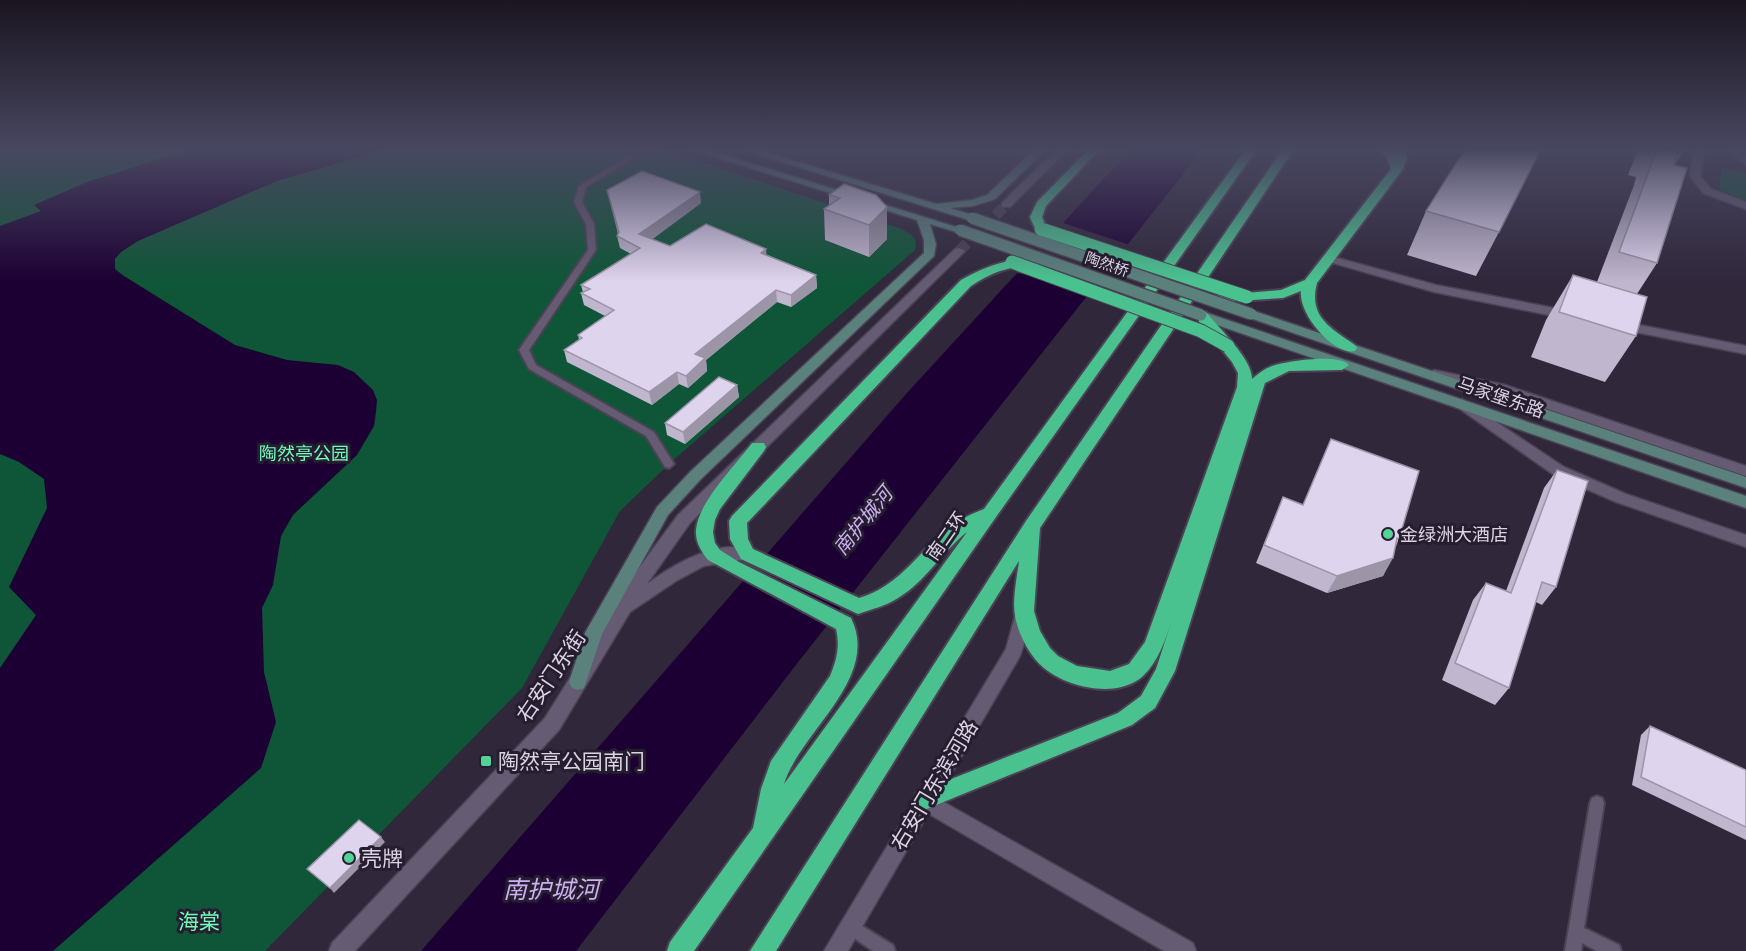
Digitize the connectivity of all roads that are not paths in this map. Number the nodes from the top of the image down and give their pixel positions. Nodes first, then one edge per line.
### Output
1 (581, 193) edge
2 (840, 193) edge
3 (891, 193) edge
4 (995, 193) edge
5 (1019, 193) edge
6 (1052, 193) edge
7 (1221, 193) edge
8 (1261, 193) edge
9 (1379, 193) edge
10 (1713, 193) edge
11 (933, 206) junction
12 (1006, 206) tunnel mouth
13 (1746, 207) edge
14 (921, 218) junction
15 (1041, 229) junction
16 (1056, 246) junction
17 (959, 251) tunnel mouth
18 (1330, 259) junction
19 (1012, 262) junction
20 (1060, 265) junction
21 (1310, 283) junction
22 (1247, 297) junction
23 (1211, 300) junction
24 (1251, 314) joint
25 (1201, 315) junction
26 (1585, 318) edge
27 (1609, 323) edge
28 (1244, 329) joint
29 (1227, 346) junction
30 (1746, 350) edge
31 (1346, 356) junction
32 (1411, 369) junction
33 (1460, 402) junction
34 (758, 447) junction
35 (669, 464) dead end
36 (1746, 471) edge
37 (1746, 483) edge
38 (1746, 502) edge
39 (990, 513) junction
40 (1032, 526) junction
41 (1746, 541) edge
42 (714, 555) junction
43 (740, 560) junction
44 (624, 608) junction
45 (1024, 616) junction
46 (578, 682) junction
47 (924, 801) junction
48 (1598, 803) dead end
49 (759, 837) junction
50 (849, 926) junction
51 (1576, 932) junction
52 (340, 951) edge
53 (679, 951) edge
54 (762, 951) edge
55 (835, 951) edge
56 (887, 951) edge
57 (1185, 951) edge
58 (1573, 951) edge
59 (1613, 951) edge

1 - 35 lane
2 - 14 main road, 陶然桥
3 - 11 main road, 陶然桥
4 - 11 main road
5 - 12 street
6 - 15 highway
7 - 39 highway, 南二环
8 - 40 highway
9 - 18 highway
10 - 13 street
11 - 16 main road, 陶然桥, bridge
14 - 20 main road, 陶然桥, bridge
14 - 46 main road
15 - 16 highway, bridge
15 - 22 highway, bridge
16 - 23 main road, 陶然桥, bridge
17 - 34 street, 右安门东街
18 - 21 highway
18 - 26 street
19 - 20 highway, bridge
19 - 29 highway, bridge
19 - 43 highway
20 - 25 main road, 陶然桥, bridge
21 - 22 highway
21 - 31 highway
22 - 23 highway, bridge
23 - 24 main road, 陶然桥, bridge
24 - 31 main road, 马家堡东路
25 - 28 main road, 陶然桥
25 - 29 highway, bridge
27 - 30 street
28 - 31 main road, 马家堡东路
29 - 45 highway
31 - 32 main road, 马家堡东路
31 - 33 main road, 马家堡东路
31 - 47 highway
32 - 36 street
32 - 37 main road, 马家堡东路
33 - 38 main road, 马家堡东路
33 - 41 street
34 - 42 highway
34 - 44 street, 右安门东街
39 - 43 highway
39 - 49 highway, 南二环
40 - 45 highway
40 - 54 highway
42 - 43 highway
42 - 44 street
43 - 49 highway
44 - 46 street, 右安门东街
45 - 47 street, 右安门东滨河路
46 - 52 street, 右安门东街
47 - 50 street, 右安门东滨河路
47 - 57 street
48 - 51 lane
49 - 53 highway, 南二环
50 - 55 street, 右安门东滨河路
50 - 56 lane
51 - 58 lane
51 - 59 lane

